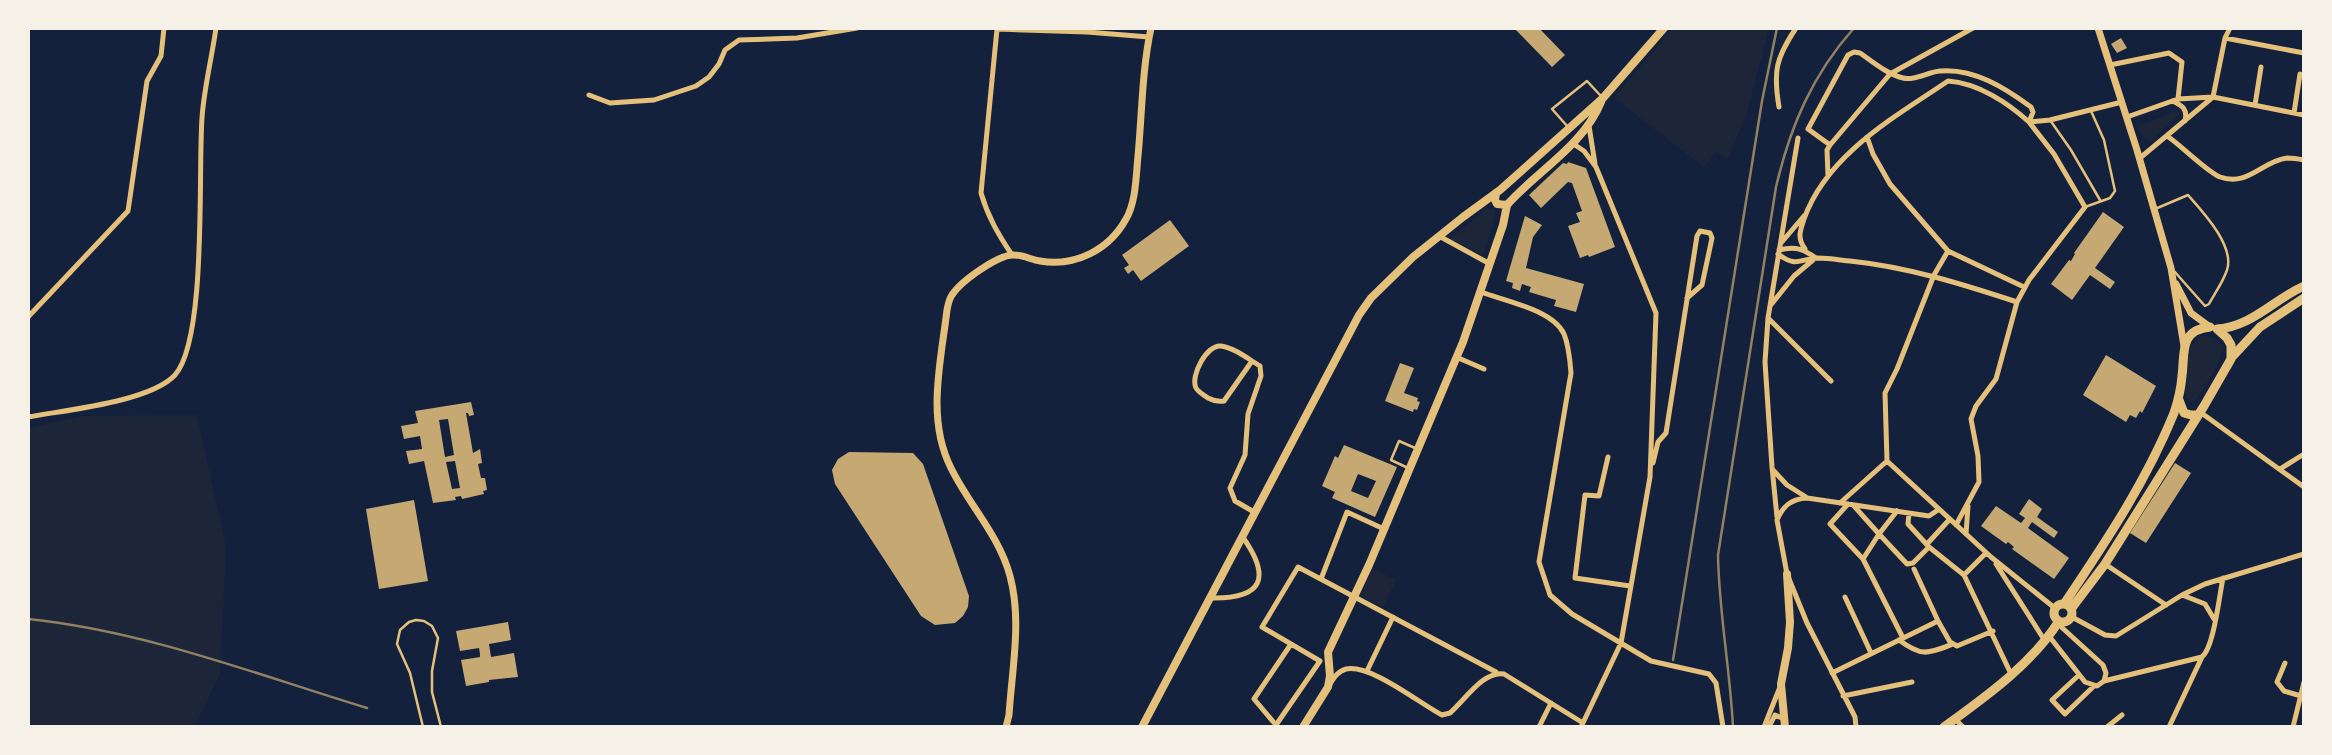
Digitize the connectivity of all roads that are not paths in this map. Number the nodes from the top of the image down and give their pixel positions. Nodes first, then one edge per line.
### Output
1 (164, 28) edge
2 (216, 28) edge
3 (857, 28) edge
4 (1151, 28) edge
5 (1664, 28) edge
6 (1796, 28) edge
7 (1973, 28) edge
8 (2098, 28) edge
9 (2230, 28) edge
10 (995, 29) edge
11 (1149, 37) junction
12 (2225, 38) junction
13 (2304, 52) edge
14 (2110, 65) junction
15 (2261, 67) dead end
16 (1890, 74) junction
17 (2300, 74) dead end
18 (589, 95) dead end
19 (2213, 97) junction
20 (1603, 98) junction
21 (2175, 99) junction
22 (2122, 102) junction
23 (2255, 105) junction
24 (1779, 107) dead end
25 (2091, 111) junction
26 (2294, 113) junction
27 (2304, 115) edge
28 (2127, 117) junction
29 (2050, 120) junction
30 (2185, 121) junction
31 (2029, 122) junction
32 (1589, 126) junction
33 (1569, 128) junction
34 (2167, 136) junction
35 (1867, 137) junction
36 (1798, 138) dead end
37 (1572, 144) junction
38 (1830, 145) junction
39 (2140, 159) junction
40 (2304, 160) edge
41 (1595, 167) junction
42 (1828, 177) junction
43 (1498, 191) junction
44 (2100, 200) junction
45 (1504, 203) junction
46 (1479, 205) junction
47 (2085, 207) junction
48 (2155, 209) junction
49 (1806, 213) junction
50 (1439, 236) junction
51 (1779, 249) junction
52 (1805, 249) junction
53 (1948, 251) junction
54 (1012, 254) junction
55 (1816, 258) junction
56 (1490, 264) junction
57 (2171, 268) junction
58 (1934, 275) junction
59 (2173, 277) junction
60 (2304, 286) edge
61 (2024, 287) junction
62 (1481, 292) junction
63 (1687, 298) junction
64 (2304, 298) edge
65 (2017, 302) junction
66 (1768, 307) junction
67 (28, 317) edge
68 (1768, 318) junction
69 (2214, 328) junction
70 (2184, 346) junction
71 (1456, 357) junction
72 (2231, 359) junction
73 (1252, 361) junction
74 (1484, 369) dead end
75 (1831, 381) dead end
76 (2179, 400) junction
77 (2199, 414) junction
78 (28, 417) edge
79 (1418, 449) junction
80 (2304, 454) edge
81 (1608, 457) dead end
82 (1887, 461) junction
83 (1772, 467) junction
84 (1409, 468) junction
85 (2280, 469) junction
86 (1650, 477) junction
87 (2304, 487) edge
88 (1807, 498) junction
89 (1840, 503) junction
90 (1968, 503) junction
91 (1851, 505) junction
92 (1938, 510) junction
93 (1254, 512) junction
94 (1897, 512) junction
95 (1909, 513) junction
96 (1777, 520) junction
97 (1949, 520) junction
98 (1956, 525) junction
99 (1384, 529) junction
100 (1879, 534) junction
101 (1966, 534) junction
102 (1242, 536) junction
103 (1928, 545) junction
104 (2304, 554) edge
105 (1989, 555) junction
106 (1863, 559) junction
107 (2105, 564) junction
108 (1914, 569) dead end
109 (1787, 574) junction
110 (1964, 575) junction
111 (2223, 578) junction
112 (1321, 579) junction
113 (1630, 586) junction
114 (2182, 595) junction
115 (1355, 597) junction
116 (1845, 597) dead end
117 (1210, 598) junction
118 (2166, 605) junction
119 (2066, 610) junction
120 (1393, 617) junction
121 (2214, 619) junction
122 (1938, 621) junction
123 (2059, 623) junction
124 (1993, 631) junction
125 (1901, 639) junction
126 (2047, 639) junction
127 (1621, 643) junction
128 (1953, 643) junction
129 (1291, 644) junction
130 (1328, 652) junction
131 (1871, 653) junction
132 (2202, 657) junction
133 (1320, 661) junction
134 (2285, 663) dead end
135 (1367, 671) junction
136 (1496, 672) junction
137 (1832, 673) junction
138 (2011, 674) junction
139 (2079, 675) junction
140 (2104, 681) junction
141 (1912, 682) dead end
142 (2304, 682) edge
143 (1781, 684) junction
144 (2094, 686) junction
145 (1328, 687) junction
146 (1843, 696) junction
147 (2301, 696) junction
148 (1551, 703) junction
149 (2122, 715) dead end
150 (1955, 719) junction
151 (1785, 724) edge
152 (1303, 725) edge
153 (1582, 725) edge
154 (1276, 726) edge
155 (423, 727) edge
156 (440, 727) edge
157 (1006, 727) edge
158 (1142, 727) edge
159 (1539, 727) edge
160 (1723, 727) edge
161 (1766, 727) edge
162 (1856, 727) edge
163 (1944, 727) edge
164 (1963, 727) edge
165 (2107, 727) edge
166 (2169, 727) edge
167 (2293, 727) edge

1 - 67 street
2 - 78 street
3 - 18 street
4 - 11 street
5 - 20 main road
6 - 24 street
7 - 16 street
8 - 14 street
9 - 12 street
10 - 11 street
10 - 54 street
11 - 54 street
12 - 13 street
12 - 19 street
14 - 21 street
14 - 22 street
15 - 23 street
16 - 31 street
16 - 38 street
16 - 38 street
17 - 26 street
19 - 21 street
19 - 23 street
19 - 30 street
20 - 32 main road
20 - 33 main road
20 - 33 lane
21 - 28 street
21 - 30 street
22 - 25 street
22 - 28 street
23 - 26 street
25 - 29 street
25 - 44 lane
26 - 27 street
28 - 39 street
29 - 31 street
29 - 44 lane
30 - 34 street
31 - 35 street
31 - 47 street
32 - 37 main road
32 - 41 street
33 - 43 main road
34 - 39 street
34 - 40 street
35 - 42 street
35 - 53 street
36 - 51 street
37 - 41 street
37 - 45 main road
38 - 42 street
39 - 48 street
41 - 86 street
42 - 49 street
43 - 45 main road
43 - 45 main road
43 - 46 main road
44 - 47 lane
45 - 46 main road
45 - 56 main road
46 - 50 main road
47 - 61 street
48 - 57 street
48 - 57 lane
49 - 51 street
49 - 52 street
50 - 56 street
50 - 93 main road
51 - 52 street
51 - 55 street
51 - 66 street
52 - 55 street
53 - 58 street
53 - 61 street
54 - 157 street
55 - 58 street
55 - 66 street
56 - 62 main road
57 - 59 street
58 - 65 street
58 - 82 street
59 - 69 street
59 - 70 street
60 - 69 main road
61 - 65 street
62 - 71 main road
62 - 127 street
63 - 63 street
63 - 86 street
64 - 72 main road
65 - 90 street
66 - 68 street
68 - 75 street
68 - 83 street
69 - 70 main road
69 - 72 main road
70 - 76 main road
71 - 74 street
71 - 79 main road
72 - 77 main road
73 - 73 street
73 - 93 street
76 - 77 main road
76 - 119 main road
77 - 85 street
77 - 107 main road
79 - 84 main road
79 - 84 lane
80 - 85 street
81 - 113 street
82 - 89 street
82 - 92 street
83 - 88 street
83 - 96 street
84 - 99 main road
85 - 87 street
86 - 113 street
88 - 89 street
88 - 96 street
89 - 91 street
90 - 98 street
90 - 101 street
91 - 94 street
91 - 100 street
91 - 106 street
92 - 95 street
92 - 97 street
93 - 102 main road
94 - 95 street
94 - 100 street
95 - 103 street
96 - 109 street
97 - 98 street
97 - 103 street
98 - 101 street
99 - 112 street
99 - 115 main road
100 - 103 street
100 - 106 street
101 - 105 street
102 - 117 main road
102 - 117 street
103 - 110 street
104 - 111 street
105 - 110 street
105 - 119 street
105 - 126 street
106 - 125 street
107 - 118 street
107 - 119 main road
108 - 122 street
109 - 137 street
109 - 143 main road
110 - 124 street
111 - 114 street
111 - 121 street
112 - 115 street
112 - 129 street
113 - 127 street
114 - 118 street
114 - 121 street
115 - 120 street
115 - 130 main road
116 - 131 street
117 - 158 main road
118 - 119 street
119 - 123 main road
120 - 135 street
120 - 136 street
121 - 132 street
122 - 125 street
122 - 128 street
123 - 126 main road
123 - 140 street
124 - 128 street
124 - 138 street
125 - 128 street
125 - 131 street
126 - 138 main road
126 - 139 street
127 - 153 street
127 - 160 street
129 - 133 street
129 - 154 street
130 - 133 street
130 - 145 main road
131 - 137 street
132 - 140 street
132 - 166 street
133 - 154 street
134 - 147 street
135 - 136 street
135 - 145 street
136 - 148 street
137 - 146 street
138 - 150 main road
139 - 144 street
139 - 144 street
140 - 144 street
141 - 146 street
142 - 147 street
143 - 151 main road
143 - 161 street
145 - 152 main road
146 - 162 street
147 - 167 street
148 - 153 street
148 - 159 street
149 - 165 street
150 - 163 main road
150 - 164 street
151 - 161 street
155 - 156 lane

